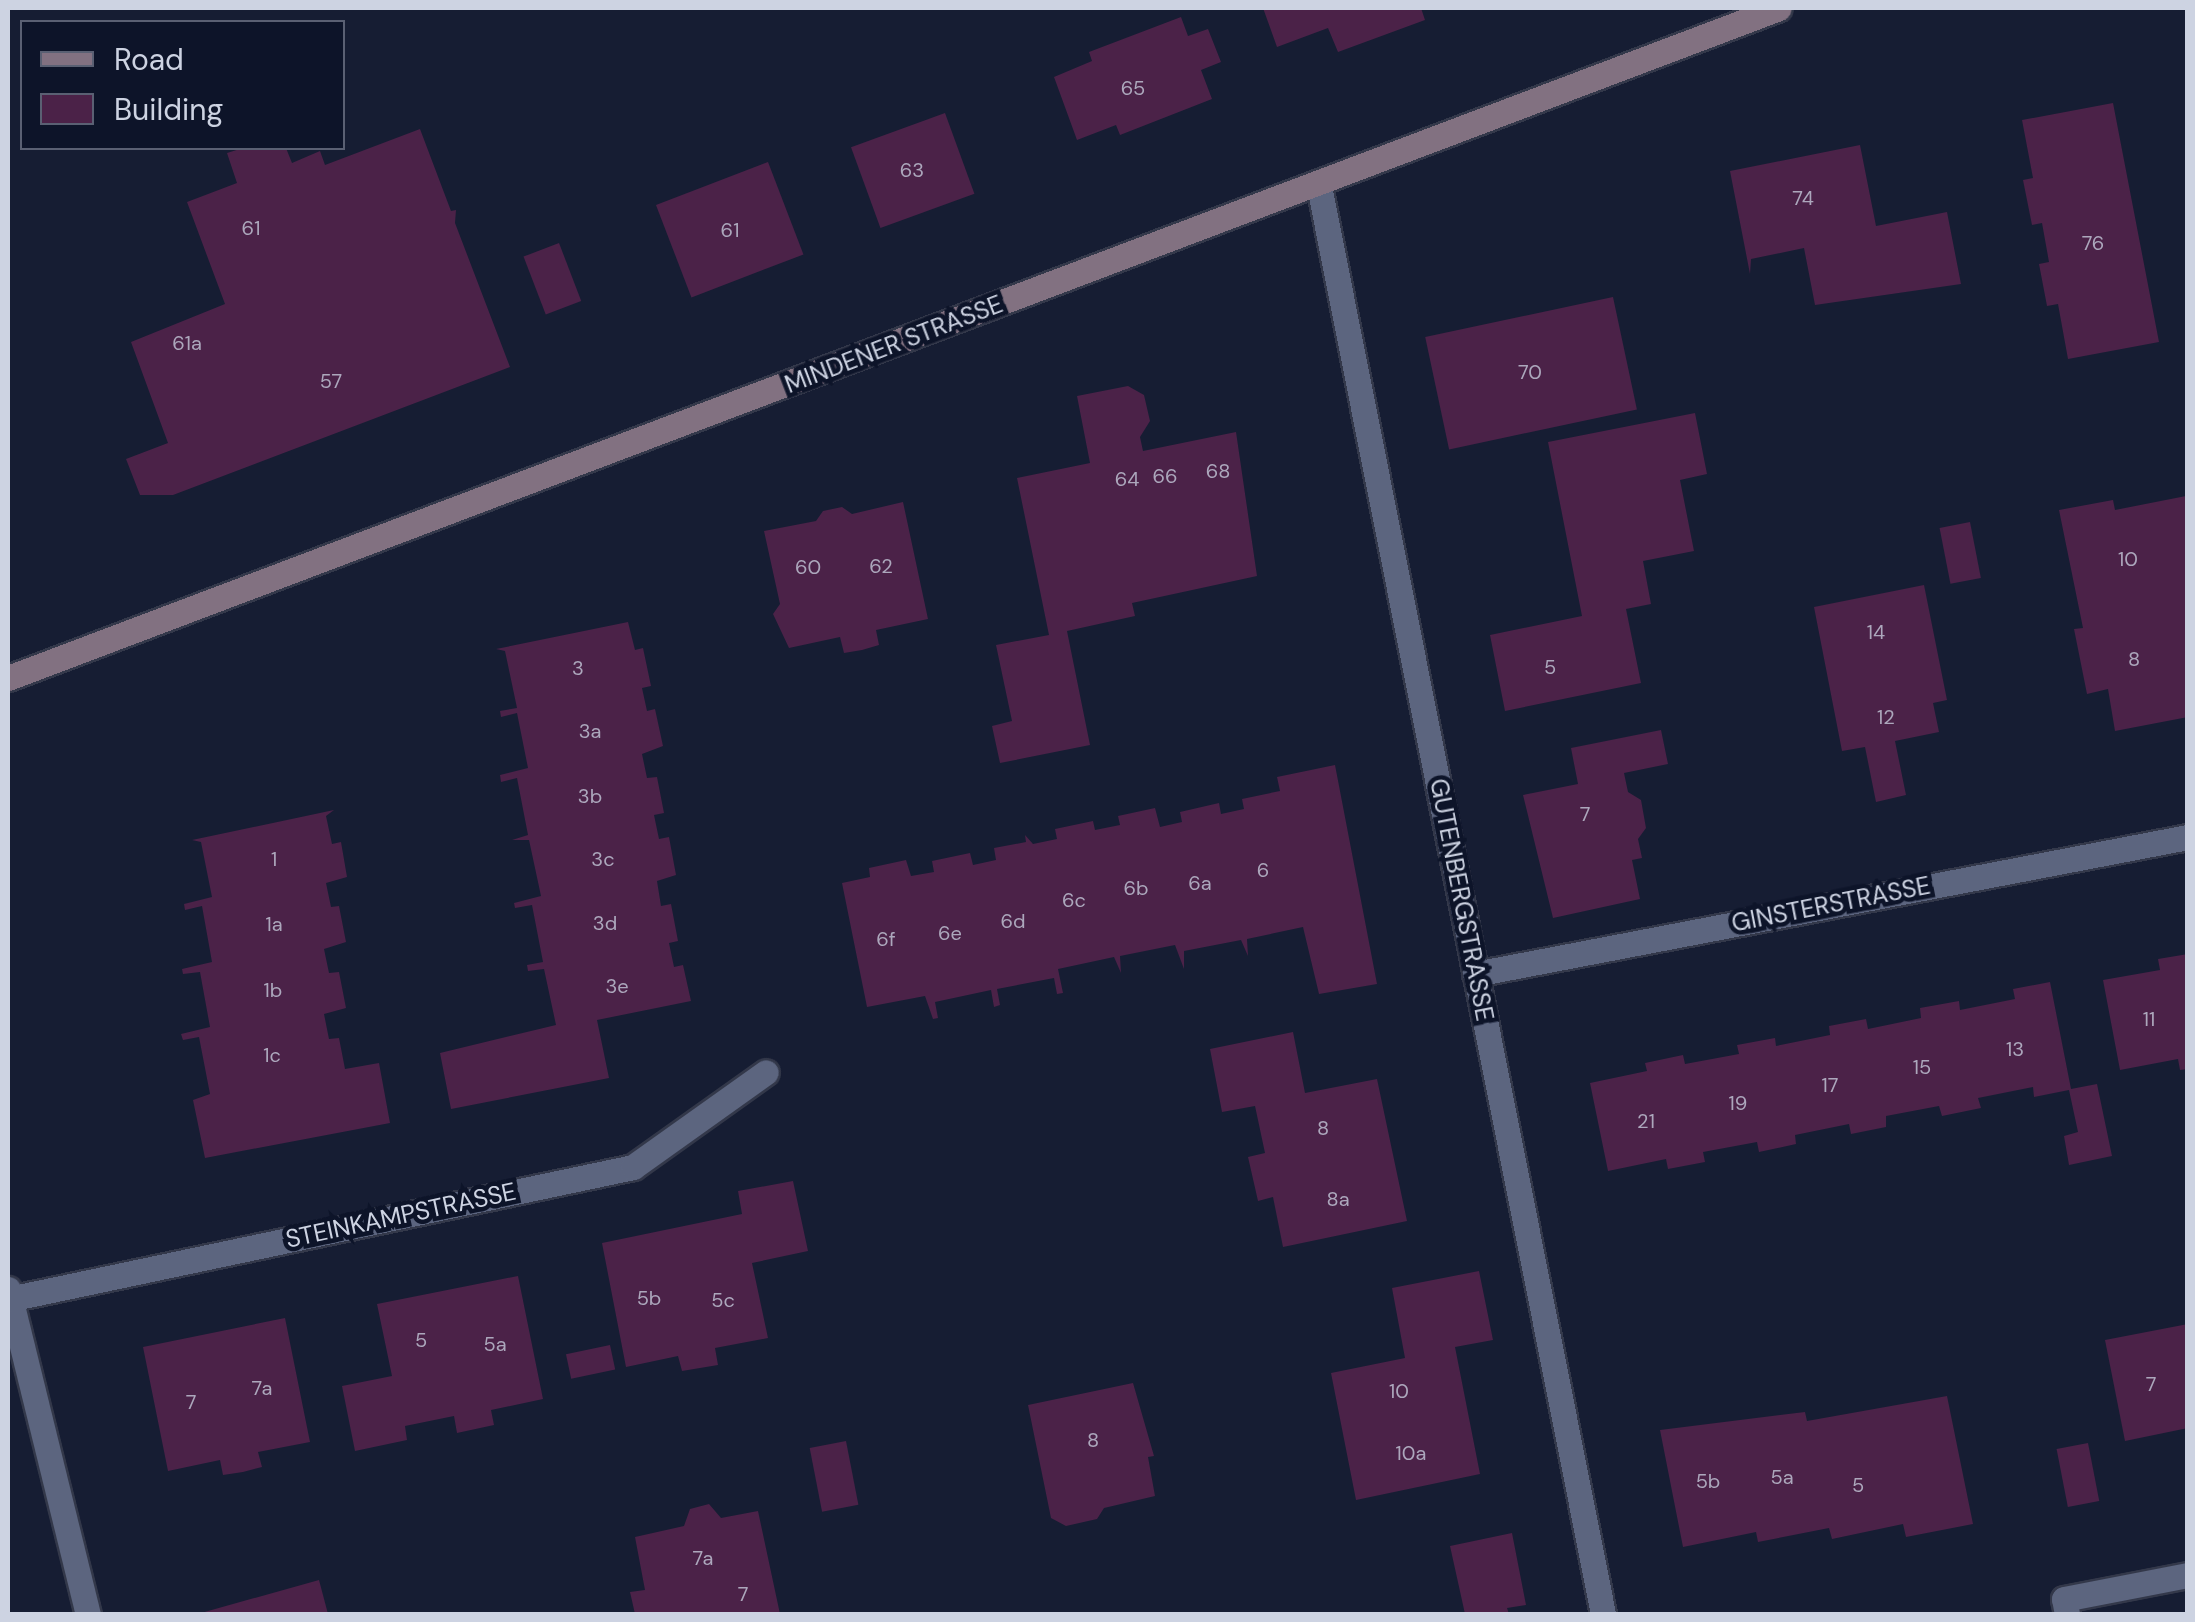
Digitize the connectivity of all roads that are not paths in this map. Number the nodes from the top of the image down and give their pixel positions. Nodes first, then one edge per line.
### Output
1 (1779, 8) edge
2 (1319, 186) junction
3 (8, 678) edge
4 (2188, 837) edge
5 (1475, 974) junction
6 (766, 1072) dead end
7 (8, 1289) edge
8 (9, 1299) edge
9 (2188, 1575) edge
10 (88, 1614) edge
11 (1602, 1614) edge
12 (2068, 1614) edge

1 - 2 main road, MINDENER STRASSE
2 - 3 main road, MINDENER STRASSE
2 - 5 street, GUTENBERGSTRASSE
4 - 5 street, GINSTERSTRASSE
5 - 11 street, GUTENBERGSTRASSE
6 - 8 street, STEINKAMPSTRASSE
7 - 8 street
8 - 10 street
9 - 12 street

